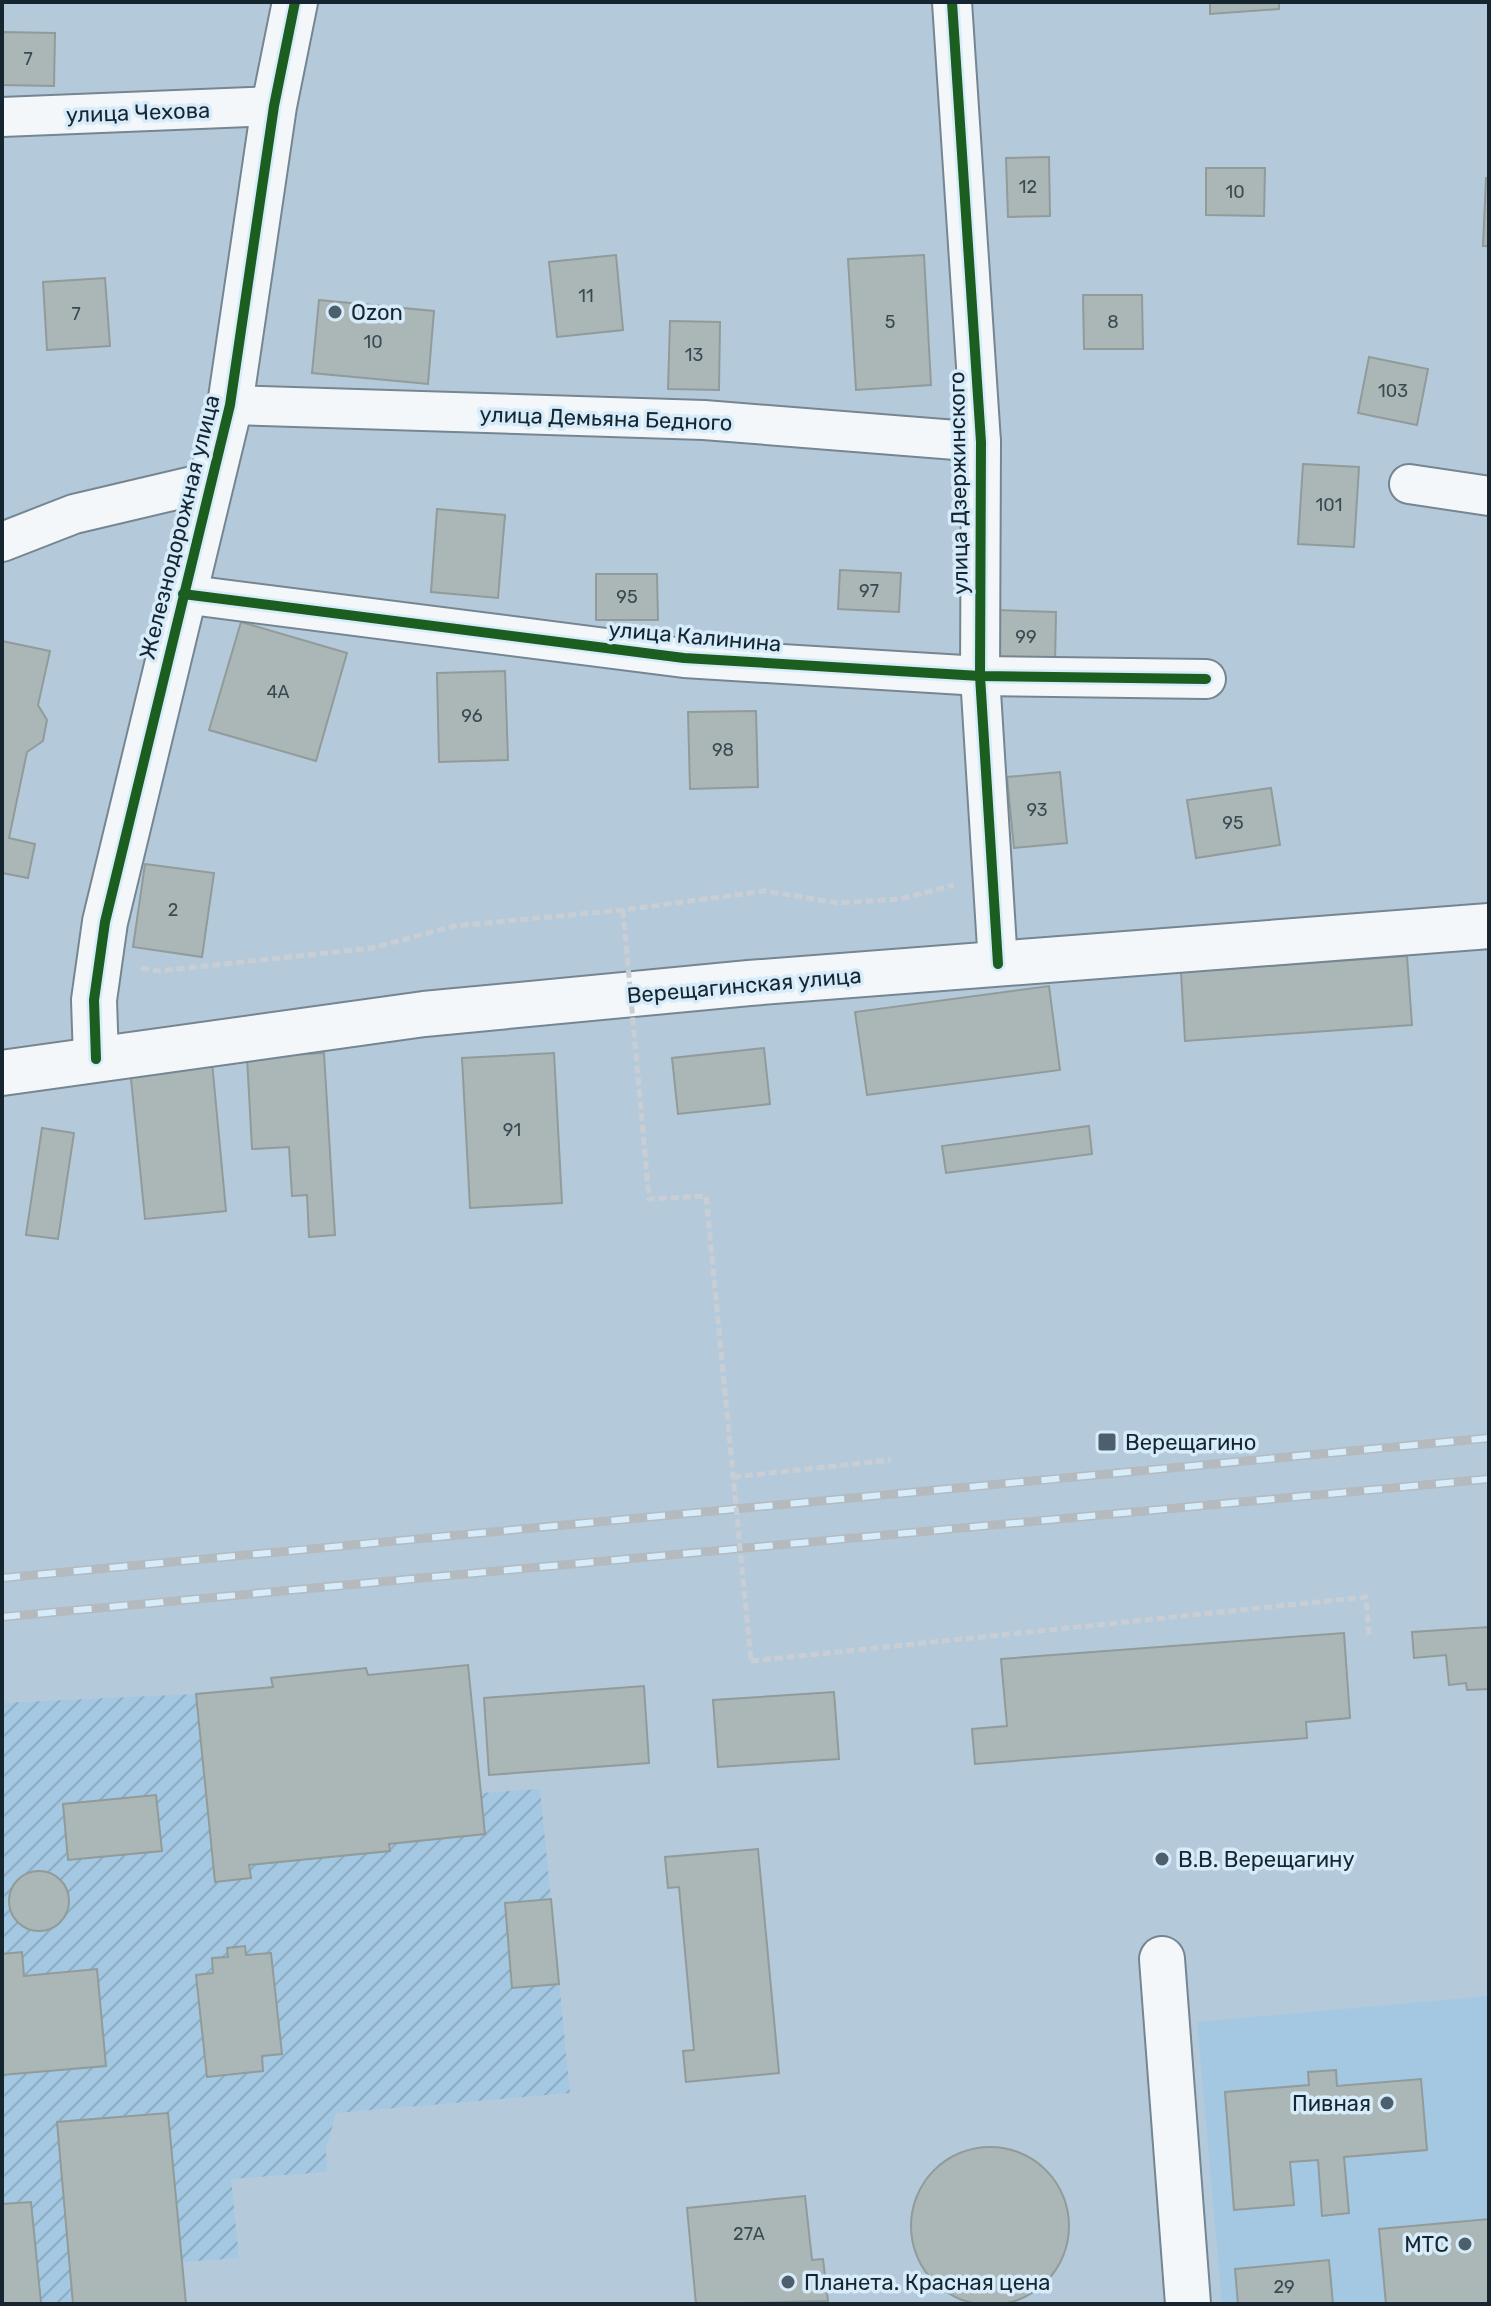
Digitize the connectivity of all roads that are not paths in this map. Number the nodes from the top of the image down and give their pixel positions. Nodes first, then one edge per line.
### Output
1 (295, 2) edge
2 (952, 2) edge
3 (274, 106) junction
4 (2, 117) edge
5 (230, 405) junction
6 (981, 442) junction
7 (214, 481) junction
8 (1409, 484) dead end
9 (1489, 496) edge
10 (2, 542) edge
11 (183, 594) junction
12 (980, 676) junction
13 (1206, 679) dead end
14 (1489, 926) edge
15 (998, 964) junction
16 (96, 1059) junction
17 (2, 1073) edge
18 (1162, 1959) dead end
19 (1188, 2304) edge

1 - 3 main road, Железнодорожная улица
2 - 6 street, улица Дзержинского
3 - 4 street, улица Чехова
3 - 5 main road, Железнодорожная улица
5 - 6 street, улица Демьяна Бедного
5 - 7 main road, Железнодорожная улица
6 - 12 street, улица Дзержинского
7 - 10 street
7 - 11 main road, Железнодорожная улица
8 - 9 street
11 - 12 street, улица Калинина
11 - 16 main road, Железнодорожная улица
12 - 13 street, улица Калинина
12 - 15 street, улица Дзержинского
14 - 15 main road, Верещагинская улица
15 - 16 main road, Верещагинская улица
16 - 17 main road, Верещагинская улица
18 - 19 main road

